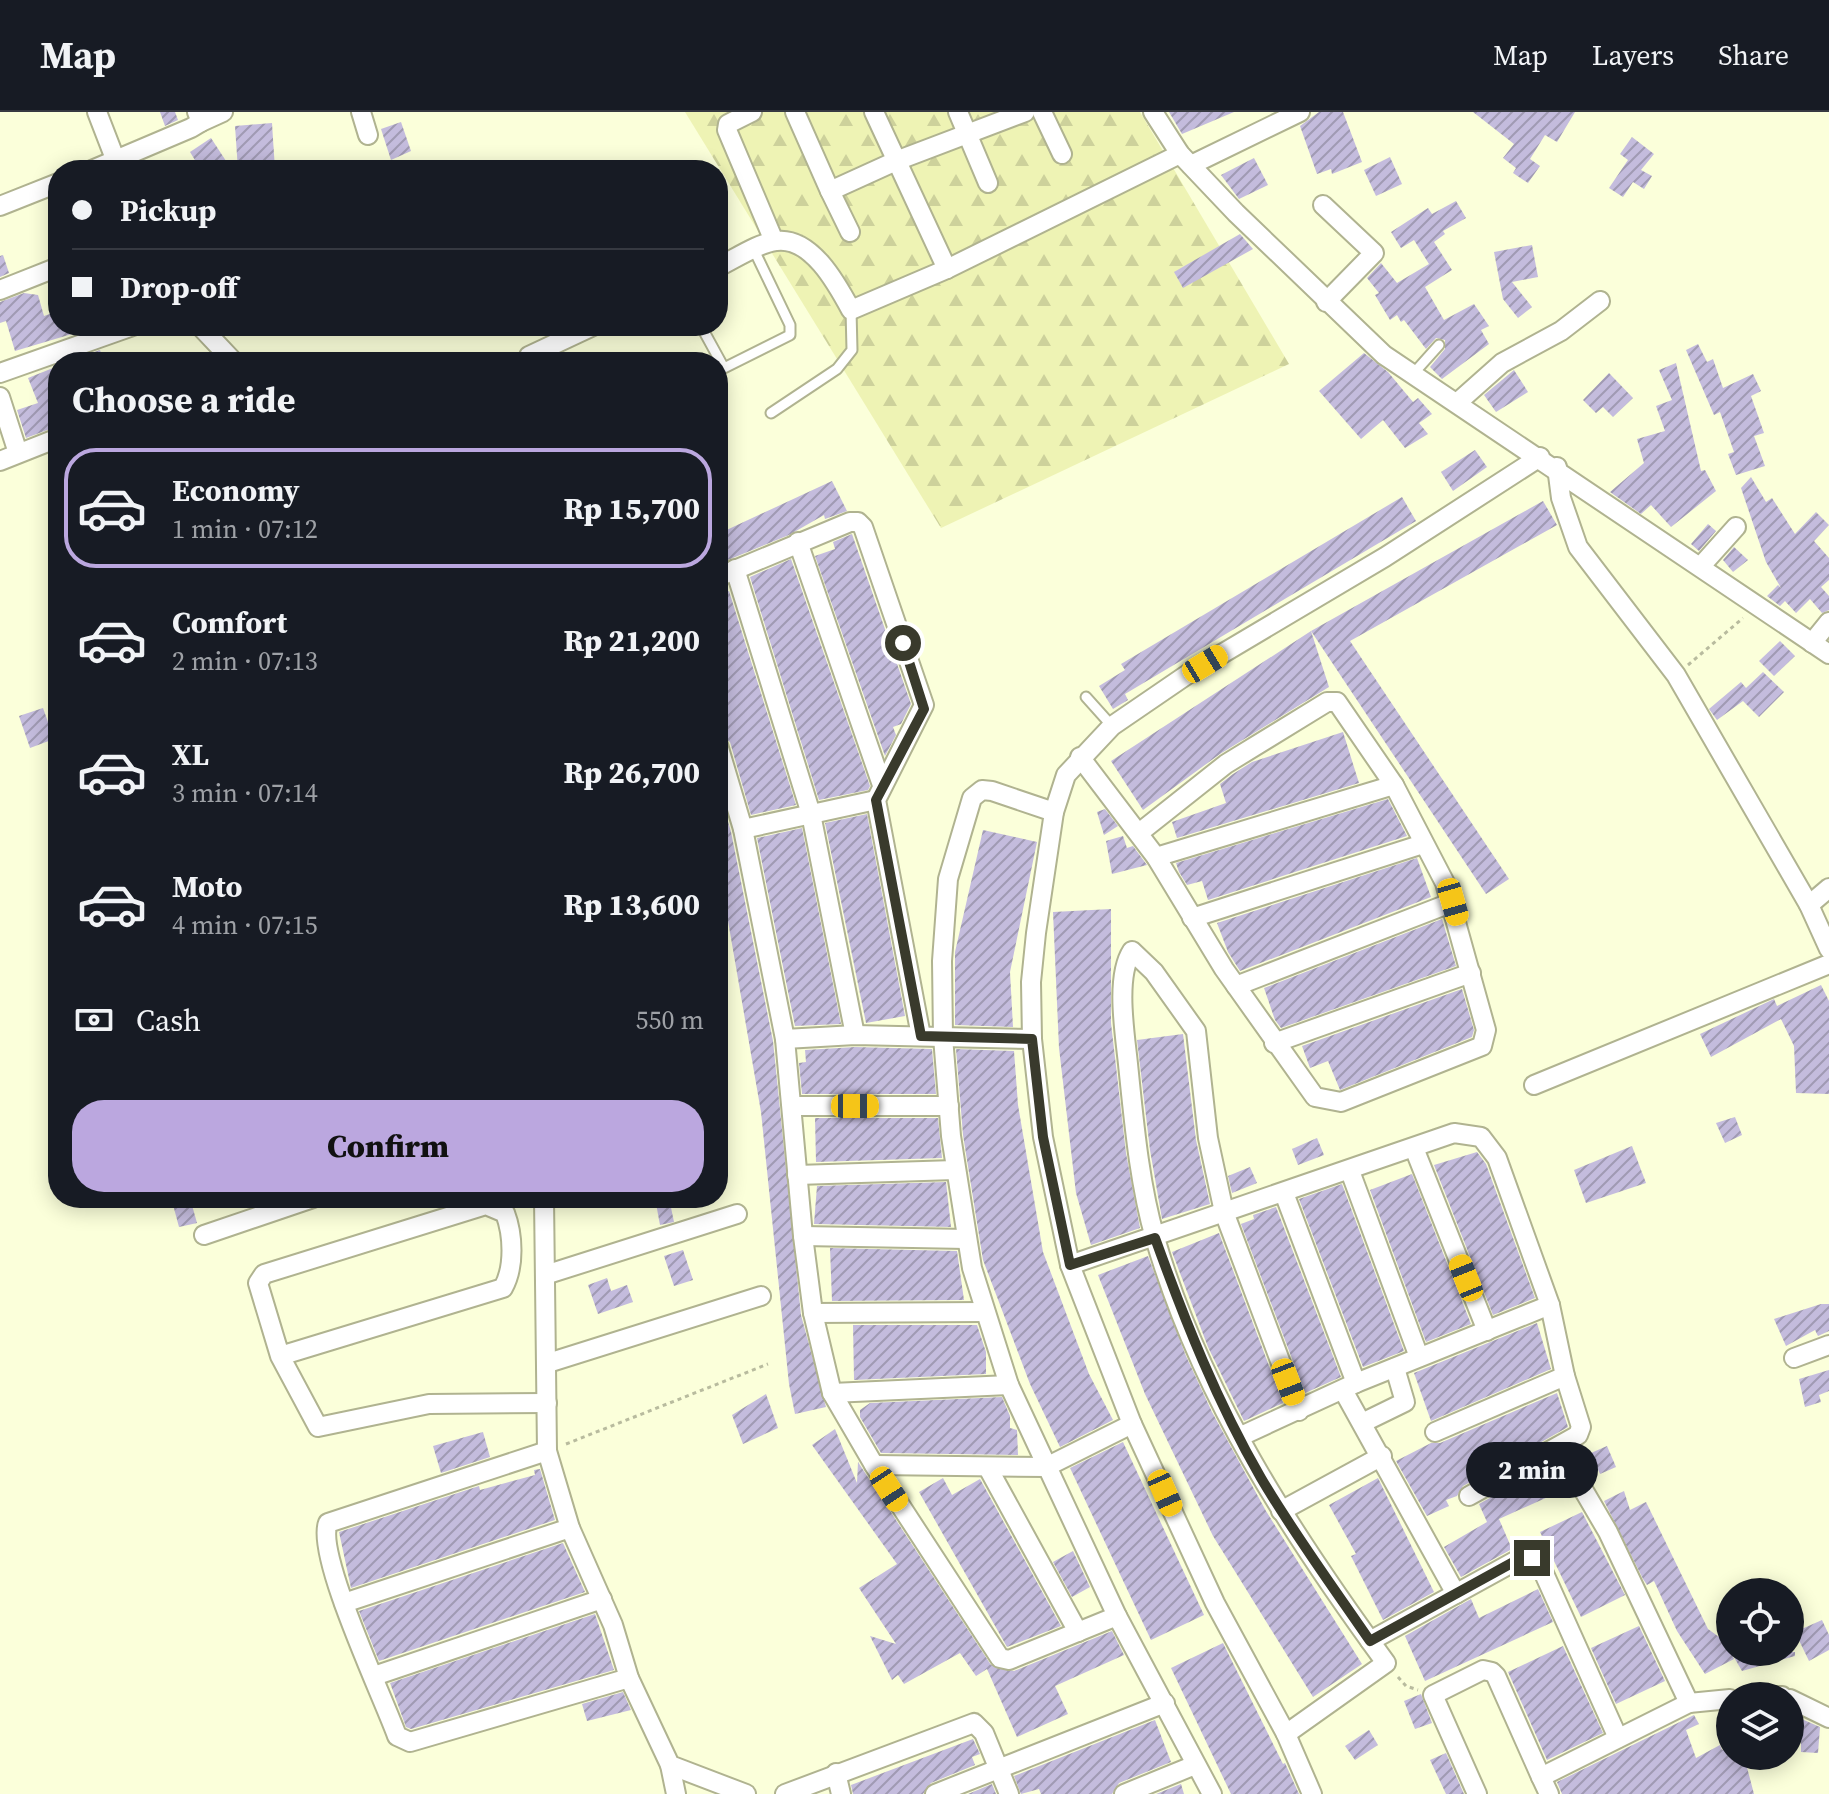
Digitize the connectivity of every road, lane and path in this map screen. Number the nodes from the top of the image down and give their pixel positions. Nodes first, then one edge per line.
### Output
1 (97, 112) edge
2 (223, 112) edge
3 (361, 112) edge
4 (752, 112) edge
5 (795, 112) edge
6 (874, 112) edge
7 (958, 112) edge
8 (1025, 112) edge
9 (1042, 112) edge
10 (1153, 112) edge
11 (1300, 112) edge
12 (199, 117) edge
13 (968, 133) junction
14 (368, 135) dead end
15 (1062, 154) dead end
16 (1185, 159) junction
17 (115, 160) edge
18 (126, 160) edge
19 (896, 161) junction
20 (988, 183) dead end
21 (48, 187) edge
22 (830, 191) junction
23 (1323, 205) dead end
24 (0, 206) edge
25 (850, 232) dead end
26 (774, 241) junction
27 (754, 250) junction
28 (728, 262) edge
29 (947, 269) junction
30 (48, 271) edge
31 (0, 290) edge
32 (1600, 301) dead end
33 (1326, 302) junction
34 (851, 310) junction
35 (105, 336) edge
36 (209, 336) edge
37 (572, 336) edge
38 (1439, 345) dead end
39 (59, 352) edge
40 (225, 352) edge
41 (538, 352) edge
42 (48, 356) edge
43 (728, 366) edge
44 (0, 373) edge
45 (1413, 374) junction
46 (0, 397) edge
47 (1457, 403) junction
48 (771, 413) dead end
49 (48, 442) edge
50 (18, 453) junction
51 (1540, 457) junction
52 (0, 461) edge
53 (1557, 467) junction
54 (1736, 527) dead end
55 (798, 542) junction
56 (1701, 566) junction
57 (728, 573) edge
58 (728, 576) edge
59 (1758, 606) junction
60 (1829, 622) edge
61 (1812, 643) junction
62 (1829, 654) edge
63 (1676, 675) junction
64 (1086, 697) dead end
65 (1112, 726) junction
66 (1080, 757) junction
67 (728, 779) edge
68 (1394, 785) junction
69 (879, 793) junction
70 (1054, 812) junction
71 (811, 814) junction
72 (743, 829) junction
73 (1139, 833) junction
74 (1423, 844) junction
75 (1156, 857) junction
76 (1829, 888) edge
77 (1453, 902) junction
78 (1809, 905) junction
79 (1192, 918) junction
80 (1829, 949) edge
81 (1829, 964) edge
82 (1471, 973) junction
83 (1236, 986) junction
84 (855, 1035) junction
85 (921, 1036) junction
86 (943, 1037) junction
87 (785, 1039) junction
88 (1032, 1039) junction
89 (1274, 1043) junction
90 (1534, 1085) dead end
91 (792, 1106) junction
92 (949, 1106) junction
93 (1414, 1148) junction
94 (955, 1170) junction
95 (1350, 1171) junction
96 (797, 1175) junction
97 (1284, 1193) junction
98 (284, 1208) edge
99 (476, 1208) edge
100 (493, 1208) edge
101 (544, 1208) edge
102 (1224, 1212) junction
103 (737, 1214) dead end
104 (204, 1235) dead end
105 (803, 1236) junction
106 (1155, 1238) junction
107 (967, 1239) junction
108 (1070, 1265) junction
109 (545, 1275) junction
110 (761, 1296) dead end
111 (1550, 1305) junction
112 (984, 1312) junction
113 (813, 1313) junction
114 (1487, 1331) junction
115 (1829, 1345) edge
116 (280, 1356) junction
117 (1419, 1357) junction
118 (1794, 1358) dead end
119 (548, 1363) junction
120 (768, 1364) dead end
121 (1395, 1368) junction
122 (1565, 1376) junction
123 (1009, 1385) junction
124 (1350, 1386) junction
125 (832, 1393) junction
126 (547, 1403) junction
127 (1299, 1411) junction
128 (1362, 1423) junction
129 (1132, 1424) junction
130 (1435, 1432) dead end
131 (1239, 1437) junction
132 (547, 1451) junction
133 (1382, 1456) junction
134 (874, 1465) junction
135 (1046, 1467) junction
136 (988, 1468) junction
137 (1577, 1479) dead end
138 (1469, 1496) dead end
139 (1281, 1511) junction
140 (570, 1528) junction
141 (1456, 1594) junction
142 (602, 1599) junction
143 (344, 1603) junction
144 (1117, 1616) junction
145 (1078, 1632) junction
146 (1370, 1641) junction
147 (1386, 1663) junction
148 (374, 1676) junction
149 (629, 1678) junction
150 (1433, 1695) junction
151 (1716, 1700) edge
152 (1165, 1703) junction
153 (1689, 1703) junction
154 (1804, 1706) edge
155 (1829, 1718) edge
156 (1286, 1734) junction
157 (1618, 1738) junction
158 (670, 1765) junction
159 (1195, 1765) junction
160 (1001, 1768) junction
161 (836, 1773) junction
162 (1545, 1786) edge
163 (676, 1794) edge
164 (746, 1794) edge
165 (785, 1794) edge
166 (841, 1794) edge
167 (935, 1794) edge
168 (1009, 1794) edge
169 (1124, 1794) edge
170 (1212, 1794) edge
171 (1312, 1794) edge
172 (1477, 1794) edge

1 - 17 street
2 - 12 street
3 - 14 street
4 - 26 street
5 - 22 street
6 - 19 street
7 - 13 street
8 - 13 street
9 - 15 street
10 - 16 street
11 - 16 street
12 - 18 street
13 - 19 street
13 - 20 street
16 - 29 street
16 - 33 street
19 - 22 street
19 - 29 street
21 - 24 street
22 - 25 street
23 - 33 street
26 - 27 street
26 - 34 street
27 - 28 street
27 - 43 lane
29 - 34 street
30 - 31 street
32 - 47 street
33 - 45 street
34 - 48 lane
35 - 39 street
36 - 40 street
37 - 41 street
38 - 45 lane
42 - 44 street
45 - 47 street
46 - 50 street
47 - 51 street
49 - 50 street
50 - 52 street
51 - 53 street
51 - 65 street
53 - 56 street
53 - 63 street
54 - 56 street
55 - 57 street
55 - 69 street
55 - 69 street
56 - 59 street
58 - 71 street
59 - 61 street
59 - 63 path
60 - 61 street
61 - 62 street
63 - 78 street
64 - 65 lane
65 - 66 street
66 - 70 street
66 - 73 street
67 - 72 street
68 - 73 street
68 - 74 street
68 - 75 street
69 - 71 street
69 - 85 street
70 - 86 street
70 - 88 street
71 - 72 street
71 - 84 street
72 - 87 street
73 - 75 street
74 - 77 street
74 - 79 street
75 - 79 street
76 - 78 street
77 - 82 street
77 - 83 street
78 - 80 street
79 - 83 street
81 - 90 street
82 - 89 street
82 - 89 street
83 - 89 street
84 - 85 street
84 - 87 street
85 - 86 street
86 - 88 street
86 - 92 street
87 - 91 street
88 - 108 street
91 - 92 street
91 - 96 street
92 - 94 street
93 - 95 street
93 - 111 street
93 - 114 street
94 - 96 street
94 - 107 street
95 - 97 street
95 - 117 street
96 - 105 street
97 - 102 street
97 - 124 street
98 - 104 street
99 - 116 street
100 - 116 street
101 - 109 street
102 - 106 street
102 - 106 street
102 - 127 street
103 - 109 street
105 - 107 street
105 - 113 street
106 - 108 street
106 - 131 street
107 - 112 street
108 - 129 street
109 - 119 street
110 - 119 street
111 - 114 street
111 - 122 street
112 - 113 street
112 - 123 street
113 - 125 street
114 - 117 street
115 - 118 street
116 - 126 street
117 - 121 street
119 - 126 street
120 - 132 path
121 - 124 street
121 - 128 street
122 - 130 street
122 - 138 street
123 - 125 street
123 - 135 street
124 - 127 street
124 - 128 street
125 - 134 street
126 - 132 street
127 - 131 street
128 - 133 street
129 - 135 street
129 - 156 street
131 - 139 street
132 - 140 street
132 - 143 street
133 - 139 street
133 - 141 street
134 - 136 street
134 - 145 street
135 - 136 street
135 - 144 street
136 - 145 street
137 - 153 street
139 - 146 street
140 - 142 street
140 - 143 street
141 - 146 street
141 - 157 street
142 - 148 street
142 - 149 street
143 - 148 street
144 - 145 street
144 - 152 street
146 - 147 street
147 - 150 path
147 - 156 street
148 - 149 street
149 - 158 street
150 - 162 street
150 - 172 street
151 - 153 street
152 - 159 street
152 - 160 street
153 - 157 street
154 - 155 street
156 - 171 street
157 - 162 street
158 - 163 street
158 - 164 street
159 - 169 street
159 - 170 street
160 - 161 street
160 - 167 street
160 - 168 street
161 - 165 street
161 - 166 street

